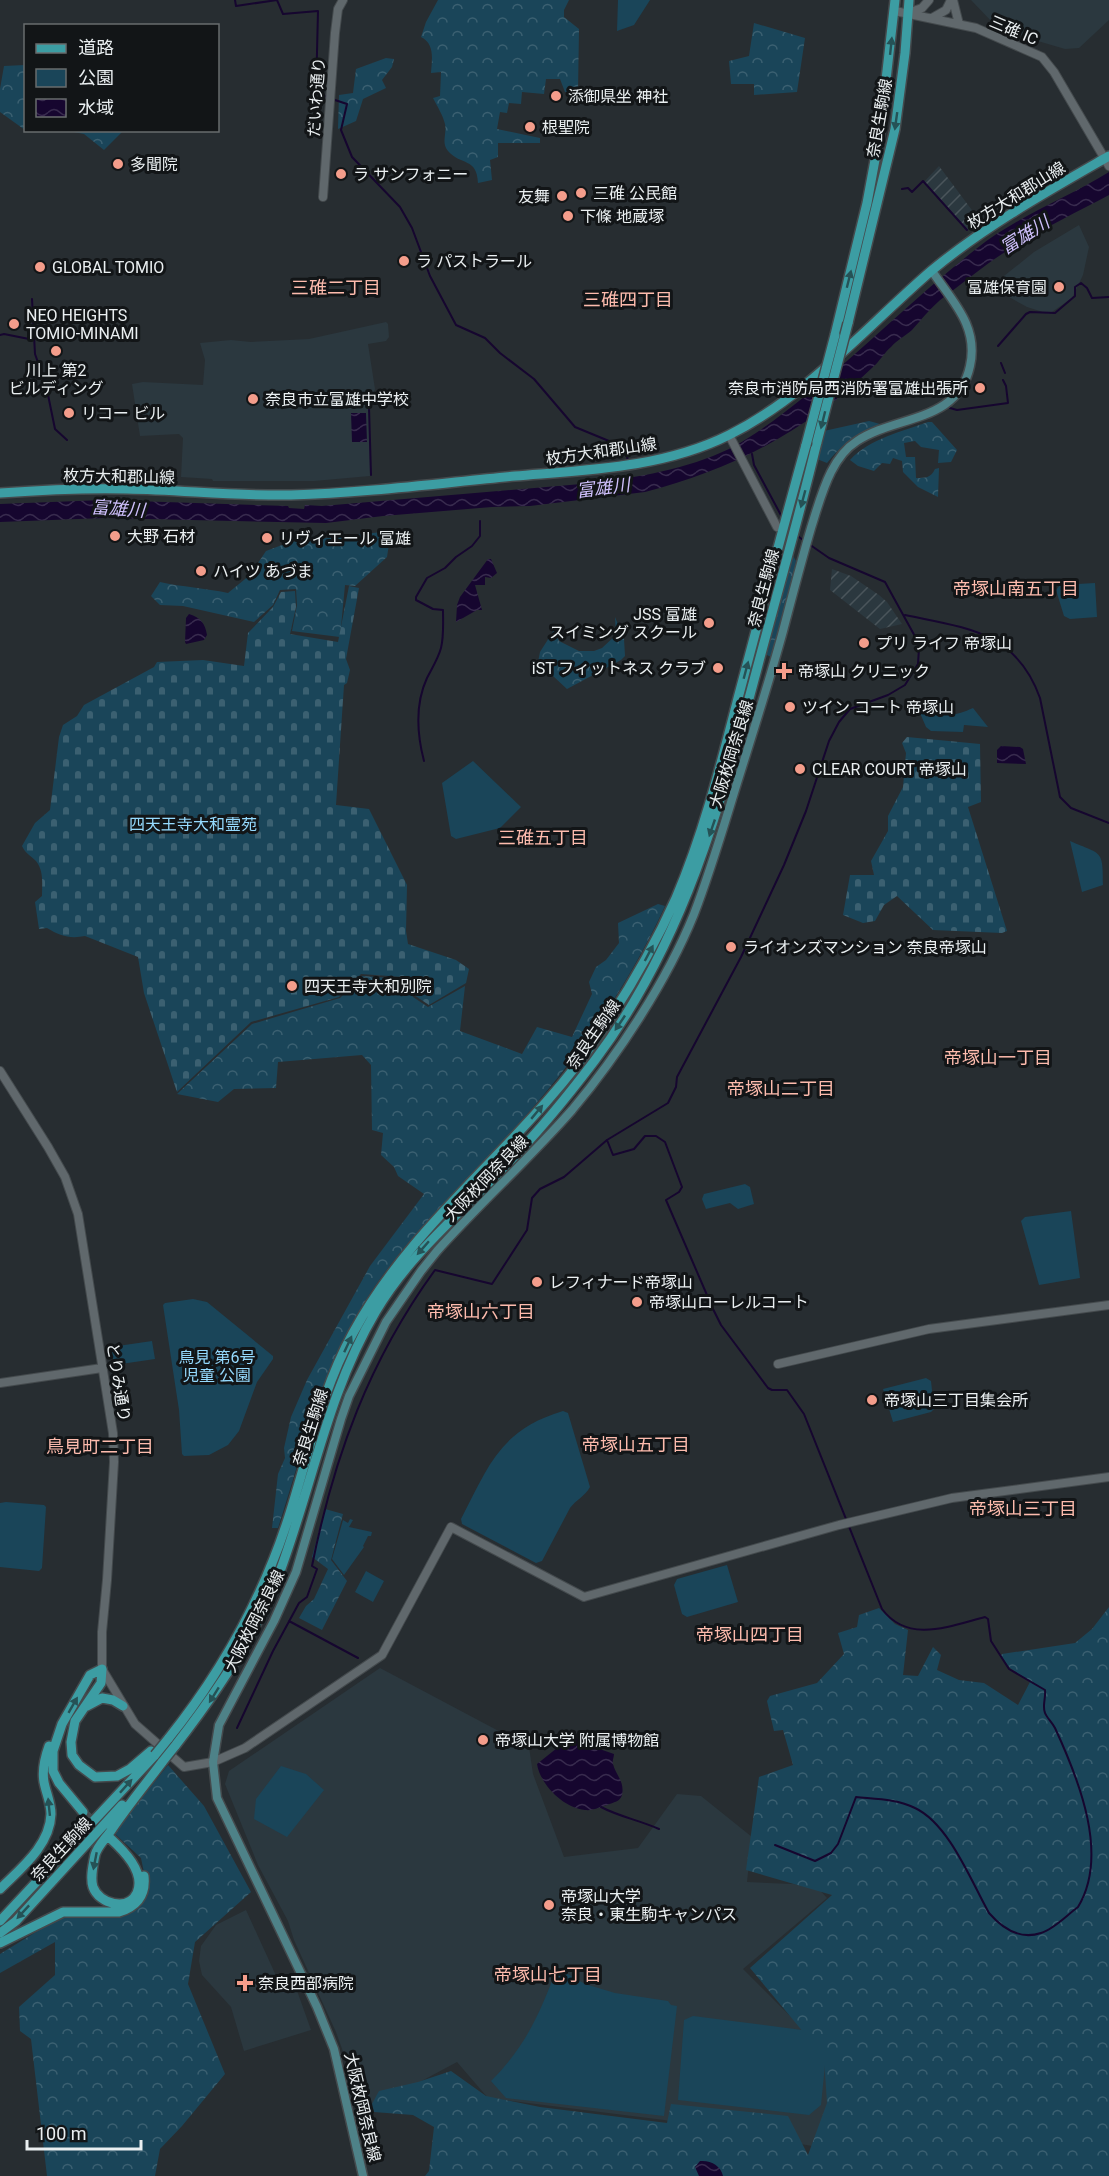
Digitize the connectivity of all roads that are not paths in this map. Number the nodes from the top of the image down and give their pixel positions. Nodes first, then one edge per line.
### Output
1 (344, 0) edge
2 (896, 0) edge
3 (909, 0) edge
4 (929, 0) edge
5 (952, 0) edge
6 (894, 11) junction
7 (908, 13) junction
8 (932, 18) junction
9 (959, 24) junction
10 (1107, 160) edge
11 (322, 197) dead end
12 (932, 271) junction
13 (729, 435) junction
14 (0, 493) edge
15 (777, 527) dead end
16 (793, 549) dead end
17 (802, 559) junction
18 (0, 1071) edge
19 (1109, 1305) edge
20 (778, 1364) dead end
21 (102, 1368) junction
22 (0, 1383) edge
23 (1109, 1477) edge
24 (277, 1563) junction
25 (102, 1670) junction
26 (123, 1706) junction
27 (75, 1721) junction
28 (62, 1725) junction
29 (169, 1740) junction
30 (156, 1756) junction
31 (213, 1762) junction
32 (0, 1890) edge
33 (0, 1921) edge
34 (0, 1933) edge
35 (0, 1943) edge
36 (363, 2176) edge

1 - 11 street, だいわ通り
2 - 6 main road, 奈良生駒線
3 - 7 main road, 奈良生駒線
4 - 7 street
5 - 8 street
5 - 9 street
6 - 7 street, 三碓 IC
24 -> 6 main road, 奈良生駒線, bridge
7 - 8 street, 三碓 IC
7 -> 24 main road, 奈良生駒線, bridge
8 - 9 street, 三碓 IC
9 - 10 street, 三碓 IC
10 - 12 main road, 枚方大和郡山線
12 - 13 main road, 枚方大和郡山線
12 - 17 main road, 大阪枚岡奈良線
13 - 14 main road, 枚方大和郡山線
13 - 15 street
16 - 17 street
17 - 31 main road, 大阪枚岡奈良線
18 - 21 street, とりみ通り
19 - 20 street
21 - 22 street
21 - 25 street, とりみ通り
23 - 31 street
24 - 29 main road, 奈良生駒線
24 -> 29 main road, 奈良生駒線
25 - 26 street
25 - 27 main road
28 -> 25 main road
26 - 27 main road
26 - 31 street
27 - 28 main road
27 - 30 main road
32 -> 28 main road
29 - 30 main road, 奈良生駒線, bridge
29 - 30 main road
33 -> 30 main road, 奈良生駒線
30 -> 34 main road, 奈良生駒線
30 -> 35 main road
31 - 36 main road, 大阪枚岡奈良線

